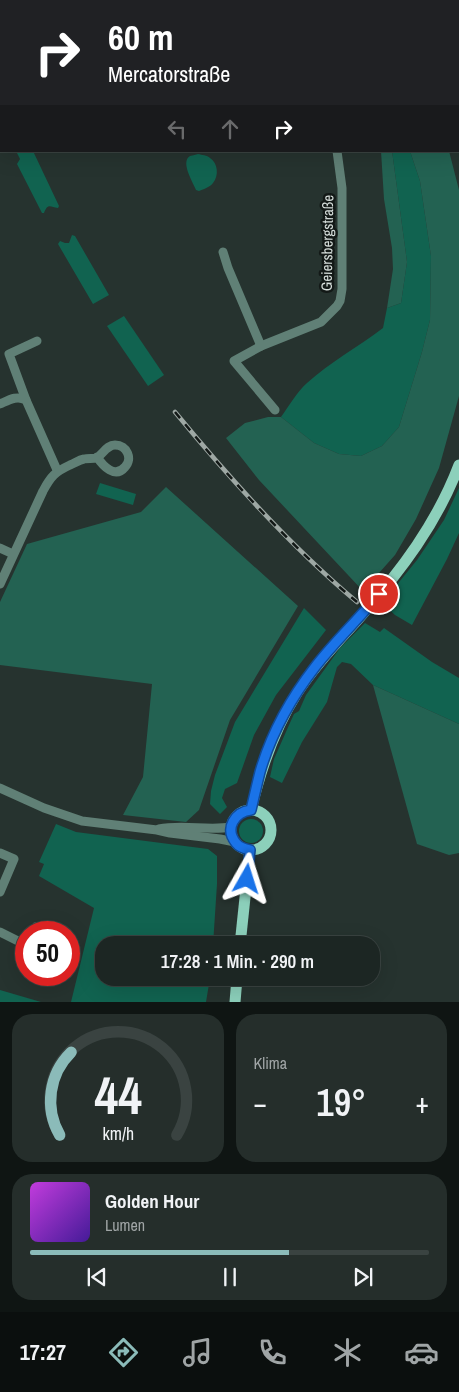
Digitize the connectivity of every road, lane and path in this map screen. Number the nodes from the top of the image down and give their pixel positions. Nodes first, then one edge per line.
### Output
1 (337, 152) edge
2 (223, 252) dead end
3 (37, 341) dead end
4 (261, 346) junction
5 (26, 400) junction
6 (0, 404) edge
7 (275, 410) dead end
8 (97, 458) dead end
9 (459, 465) edge
10 (57, 470) junction
11 (0, 548) edge
12 (13, 554) junction
13 (0, 584) edge
14 (0, 788) edge
15 (251, 810) junction
16 (231, 827) junction
17 (157, 830) junction
18 (235, 842) junction
19 (250, 850) junction
20 (0, 853) edge
21 (3, 875) edge
22 (0, 892) edge
23 (0, 932) edge
24 (241, 936) edge
25 (15, 940) edge
26 (236, 986) edge
27 (235, 1002) edge

1 - 4 street, Geiersbergstraße
2 - 4 street
3 - 5 street
4 - 7 street, Geiersbergstraße
5 - 6 street
5 - 10 street
8 - 10 street
9 - 15 main road
10 - 12 street
11 - 12 street
12 - 13 street
14 - 17 street
15 - 16 main road
15 - 19 main road
16 - 17 street
16 - 18 main road
17 - 18 street
18 - 19 main road
19 - 24 main road
20 - 21 street
21 - 22 street
23 - 25 street
26 - 27 main road

